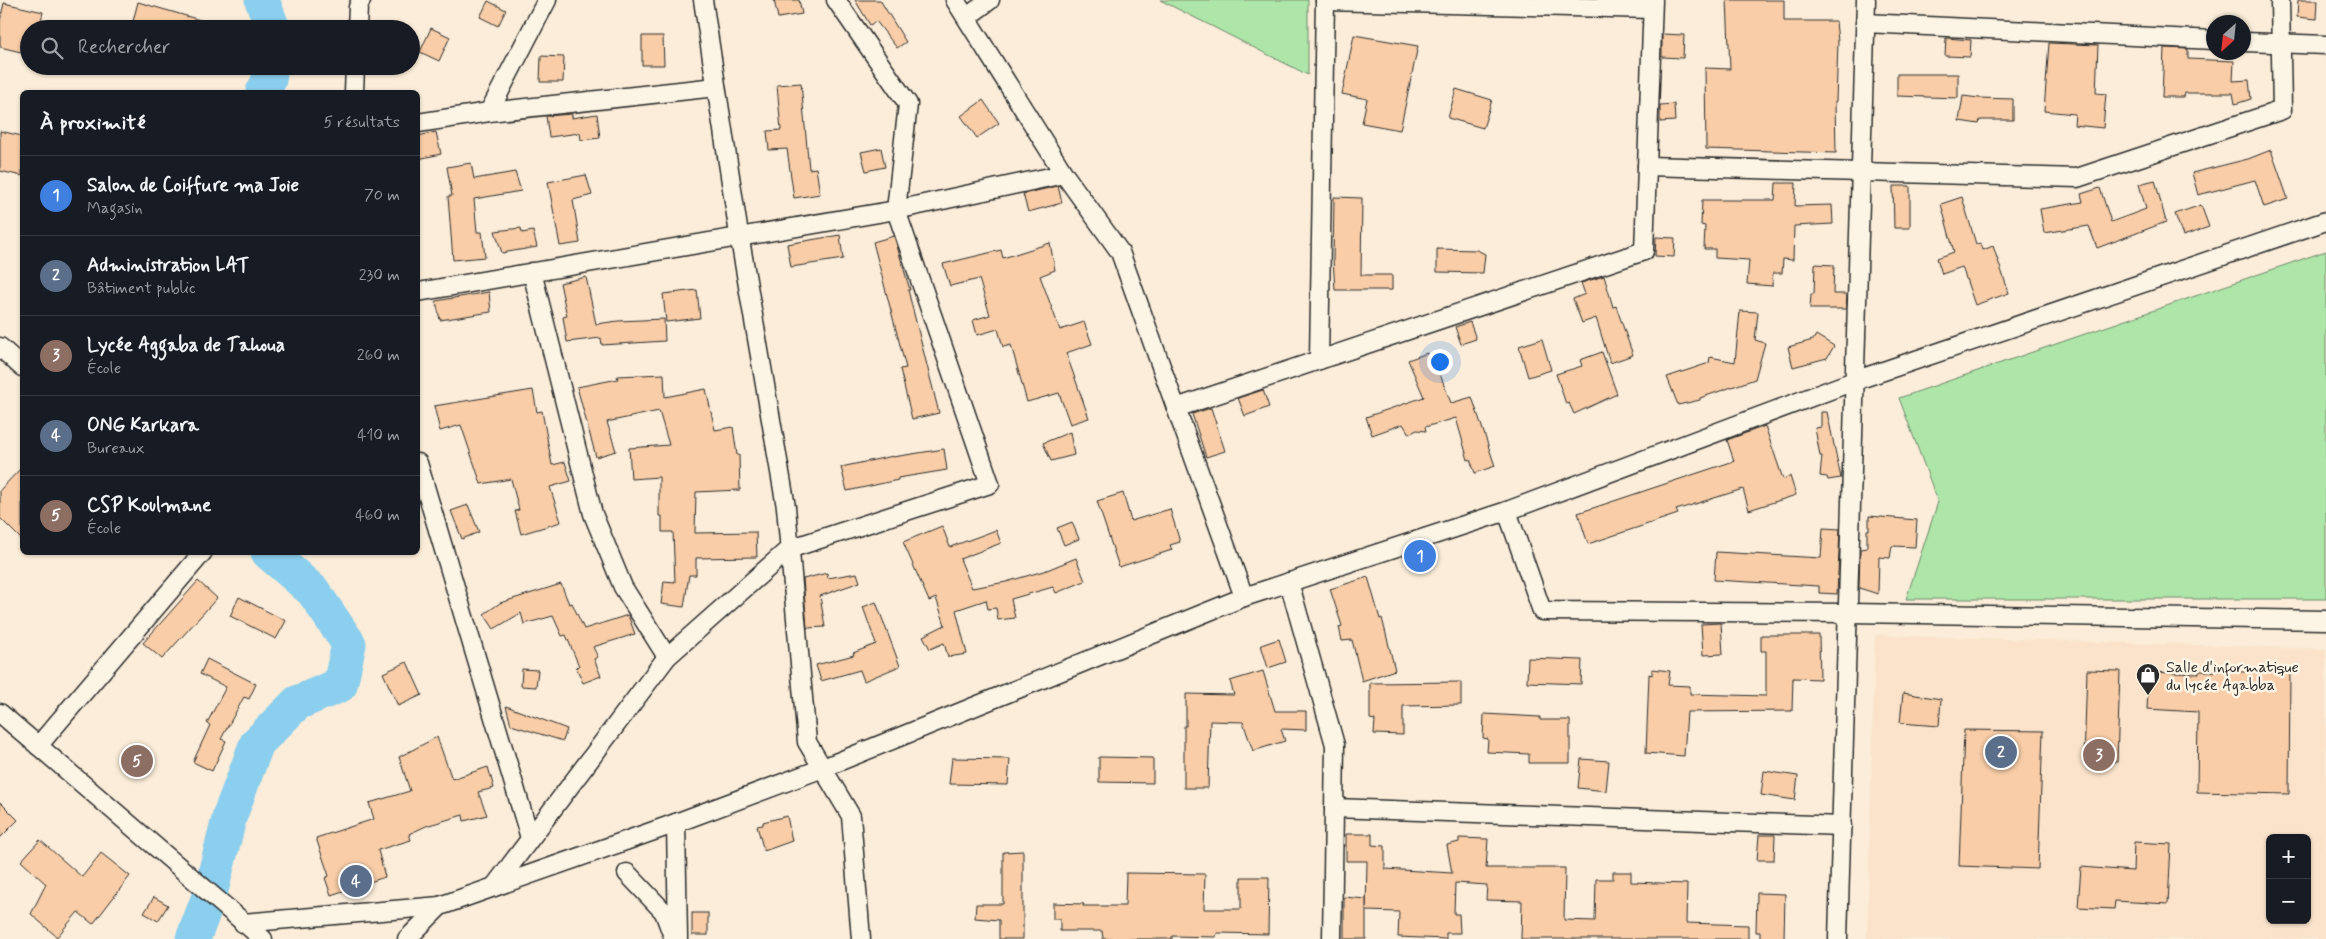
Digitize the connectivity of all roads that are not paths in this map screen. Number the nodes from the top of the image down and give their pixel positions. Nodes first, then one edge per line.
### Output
1 (546, 0) edge
2 (703, 0) edge
3 (836, 0) edge
4 (955, 0) edge
5 (990, 0) edge
6 (1325, 0) edge
7 (1866, 0) edge
8 (2280, 0) edge
9 (356, 2) edge
10 (1653, 4) edge
11 (967, 17) junction
12 (357, 20) edge
13 (1865, 23) junction
14 (2206, 40) edge
15 (2251, 42) edge
16 (2280, 44) junction
17 (2326, 45) edge
18 (355, 75) edge
19 (716, 88) junction
20 (354, 90) edge
21 (489, 112) junction
22 (420, 123) edge
23 (1647, 166) junction
24 (1860, 173) junction
25 (1064, 174) junction
26 (896, 210) junction
27 (2326, 221) edge
28 (740, 237) junction
29 (532, 272) junction
30 (420, 292) edge
31 (0, 347) edge
32 (1319, 360) junction
33 (20, 366) edge
34 (1854, 381) junction
35 (1176, 408) junction
36 (420, 470) edge
37 (1507, 511) junction
38 (789, 549) junction
39 (200, 555) edge
40 (1289, 582) junction
41 (1244, 597) junction
42 (1848, 613) junction
43 (2326, 620) edge
44 (666, 657) junction
45 (0, 713) edge
46 (38, 746) junction
47 (823, 768) junction
48 (1334, 808) junction
49 (676, 823) junction
50 (1842, 826) junction
51 (530, 838) junction
52 (627, 873) dead end
53 (494, 887) junction
54 (440, 906) junction
55 (244, 923) junction
56 (263, 939) edge
57 (407, 939) edge
58 (674, 939) edge
59 (678, 939) edge
60 (861, 939) edge
61 (1332, 939) edge
62 (1838, 939) edge

1 - 21 street
2 - 19 street
3 - 26 street
4 - 11 street
5 - 11 street
6 - 10 street
6 - 32 street
7 - 13 street
8 - 16 street
9 - 12 street
10 - 23 street
11 - 25 street
13 - 14 street
13 - 24 street
15 - 16 street
16 - 17 street
16 - 24 street
18 - 20 street
19 - 21 street
19 - 28 street
21 - 22 street
23 - 24 street
23 - 32 street
24 - 34 street
25 - 26 street
25 - 35 street
26 - 28 street
26 - 38 street
27 - 34 street
28 - 29 street
28 - 38 street
29 - 30 street
29 - 44 street
31 - 33 street
32 - 35 street
34 - 37 street
34 - 42 street
35 - 41 street
36 - 51 street
37 - 40 street
37 - 42 street
38 - 44 street
38 - 47 street
39 - 46 street
40 - 41 street
40 - 48 street
41 - 47 street
42 - 43 street
42 - 50 street
44 - 51 street
45 - 46 street
46 - 55 street
47 - 49 street
47 - 60 street
48 - 50 street
48 - 61 street
49 - 53 street
49 - 59 street
50 - 62 street
51 - 53 street
52 - 58 street
53 - 54 street
54 - 55 street
54 - 57 street
55 - 56 street

